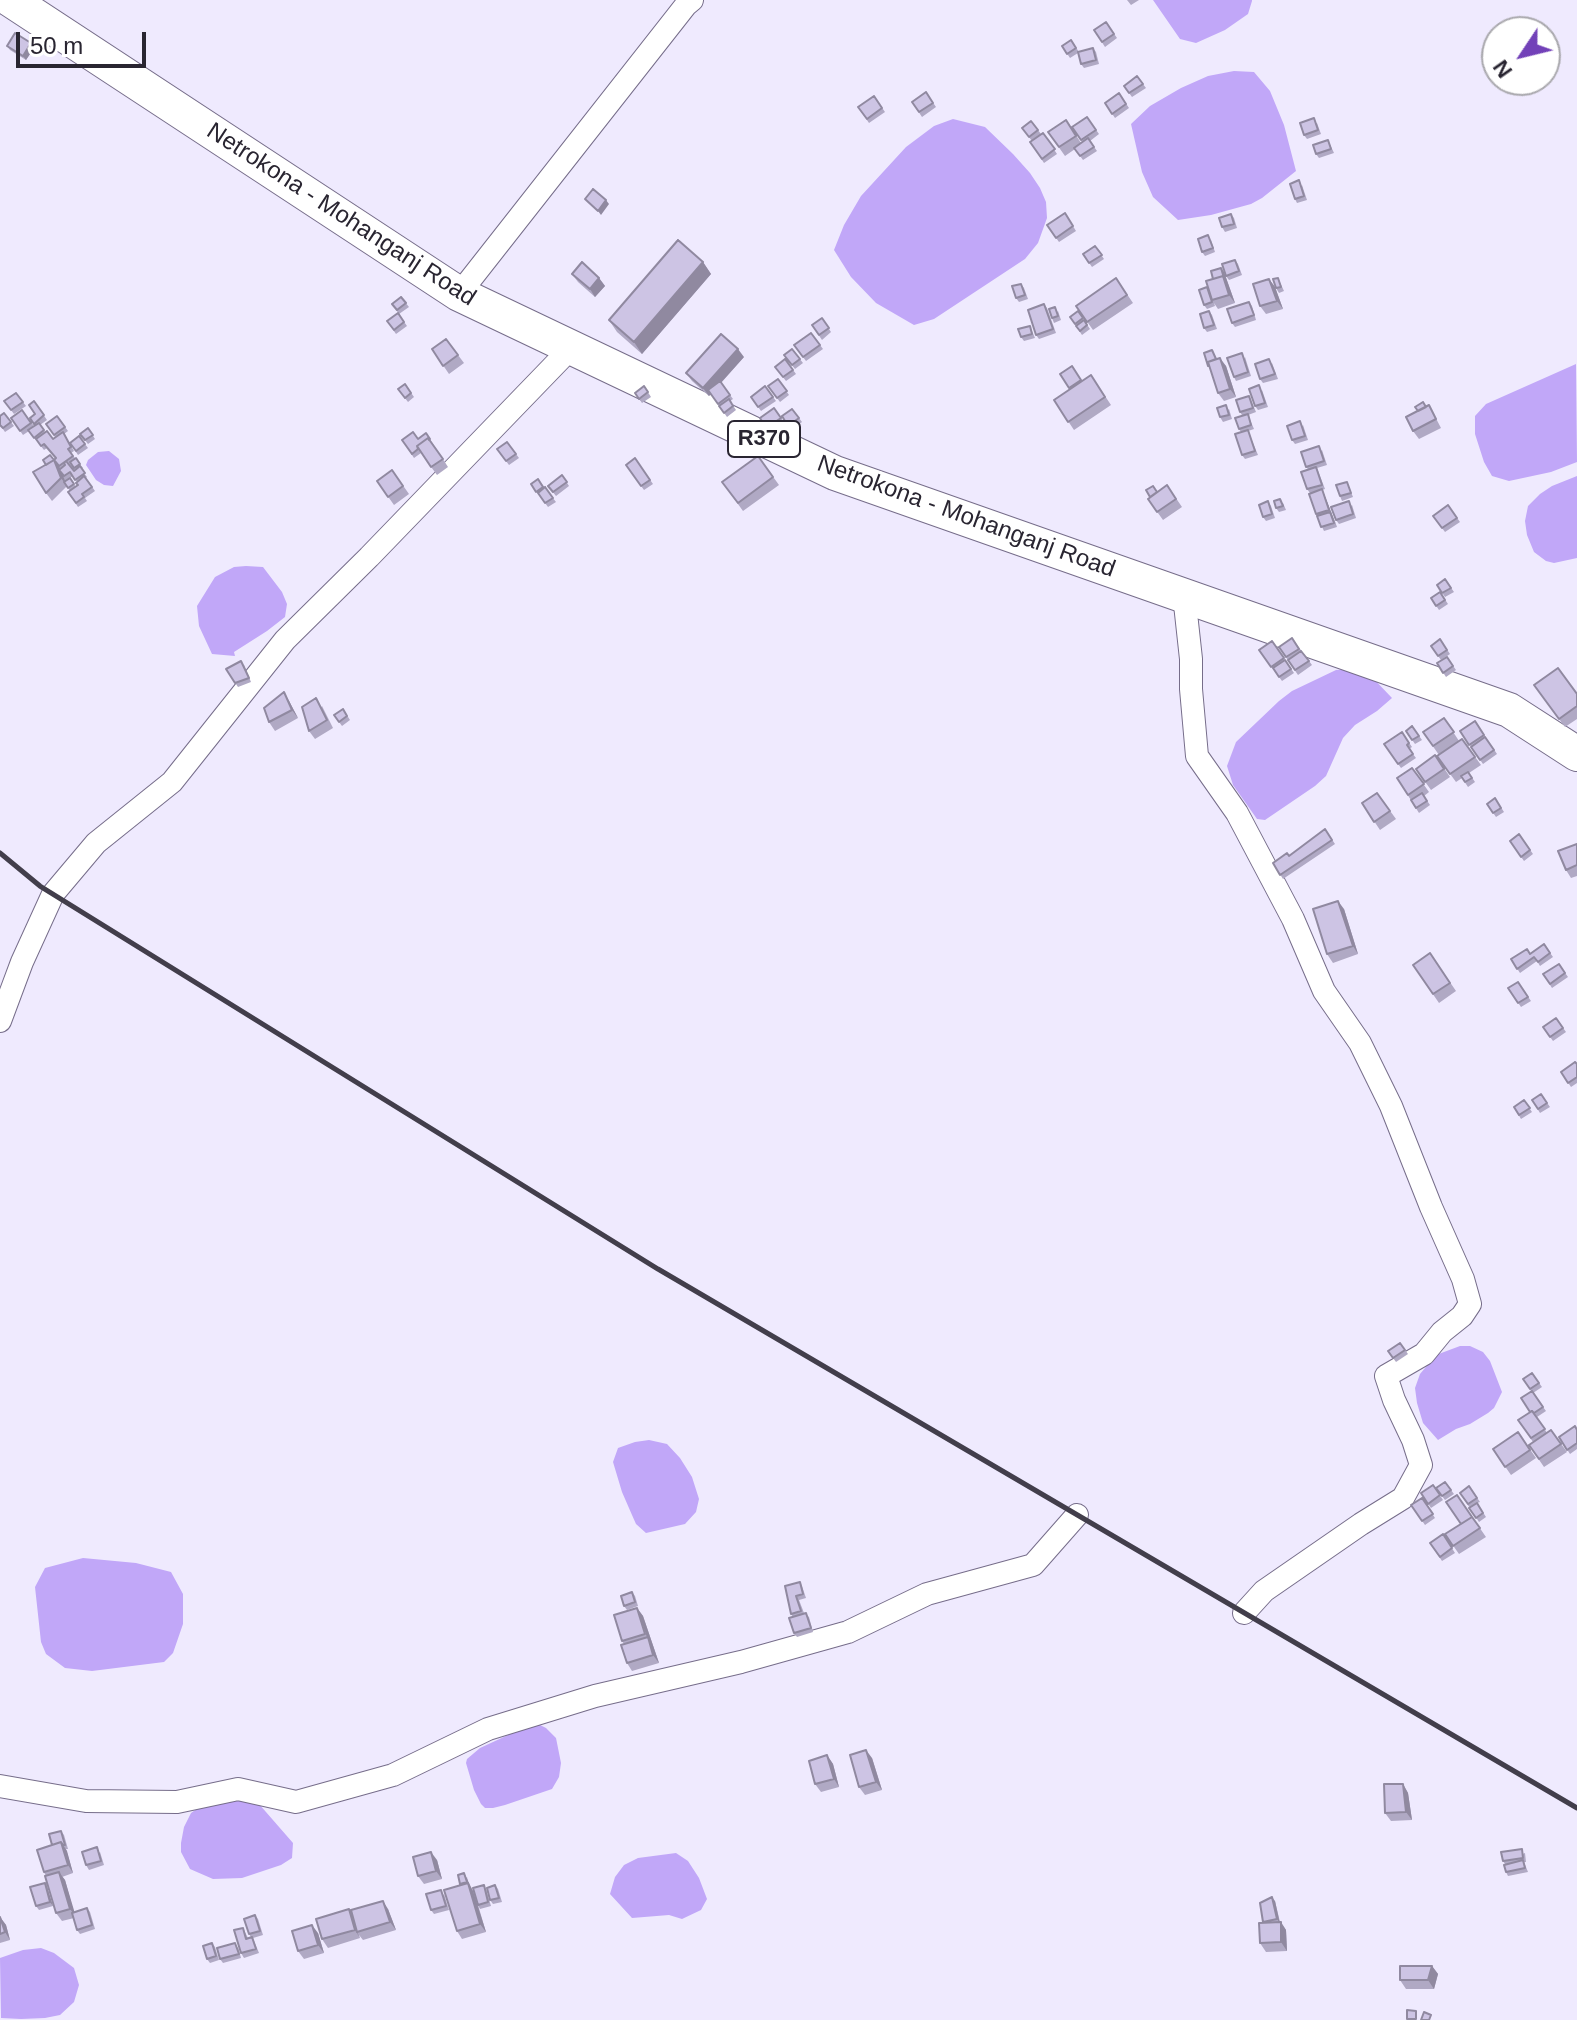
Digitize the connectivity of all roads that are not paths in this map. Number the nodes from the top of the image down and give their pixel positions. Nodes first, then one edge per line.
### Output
1 (11, 0) edge
2 (692, 0) edge
3 (459, 294) junction
4 (571, 348) junction
5 (1184, 595) junction
6 (1577, 754) edge
7 (0, 1021) edge
8 (1077, 1515) dead end
9 (1244, 1613) dead end
10 (0, 1786) edge

1 - 3 main road, Netrokona - Mohanganj Road / R370
2 - 3 street
3 - 4 main road, Netrokona - Mohanganj Road / R370
4 - 5 main road, Netrokona - Mohanganj Road / R370
4 - 7 street
5 - 6 main road, Netrokona - Mohanganj Road / R370
5 - 9 street
8 - 10 street

